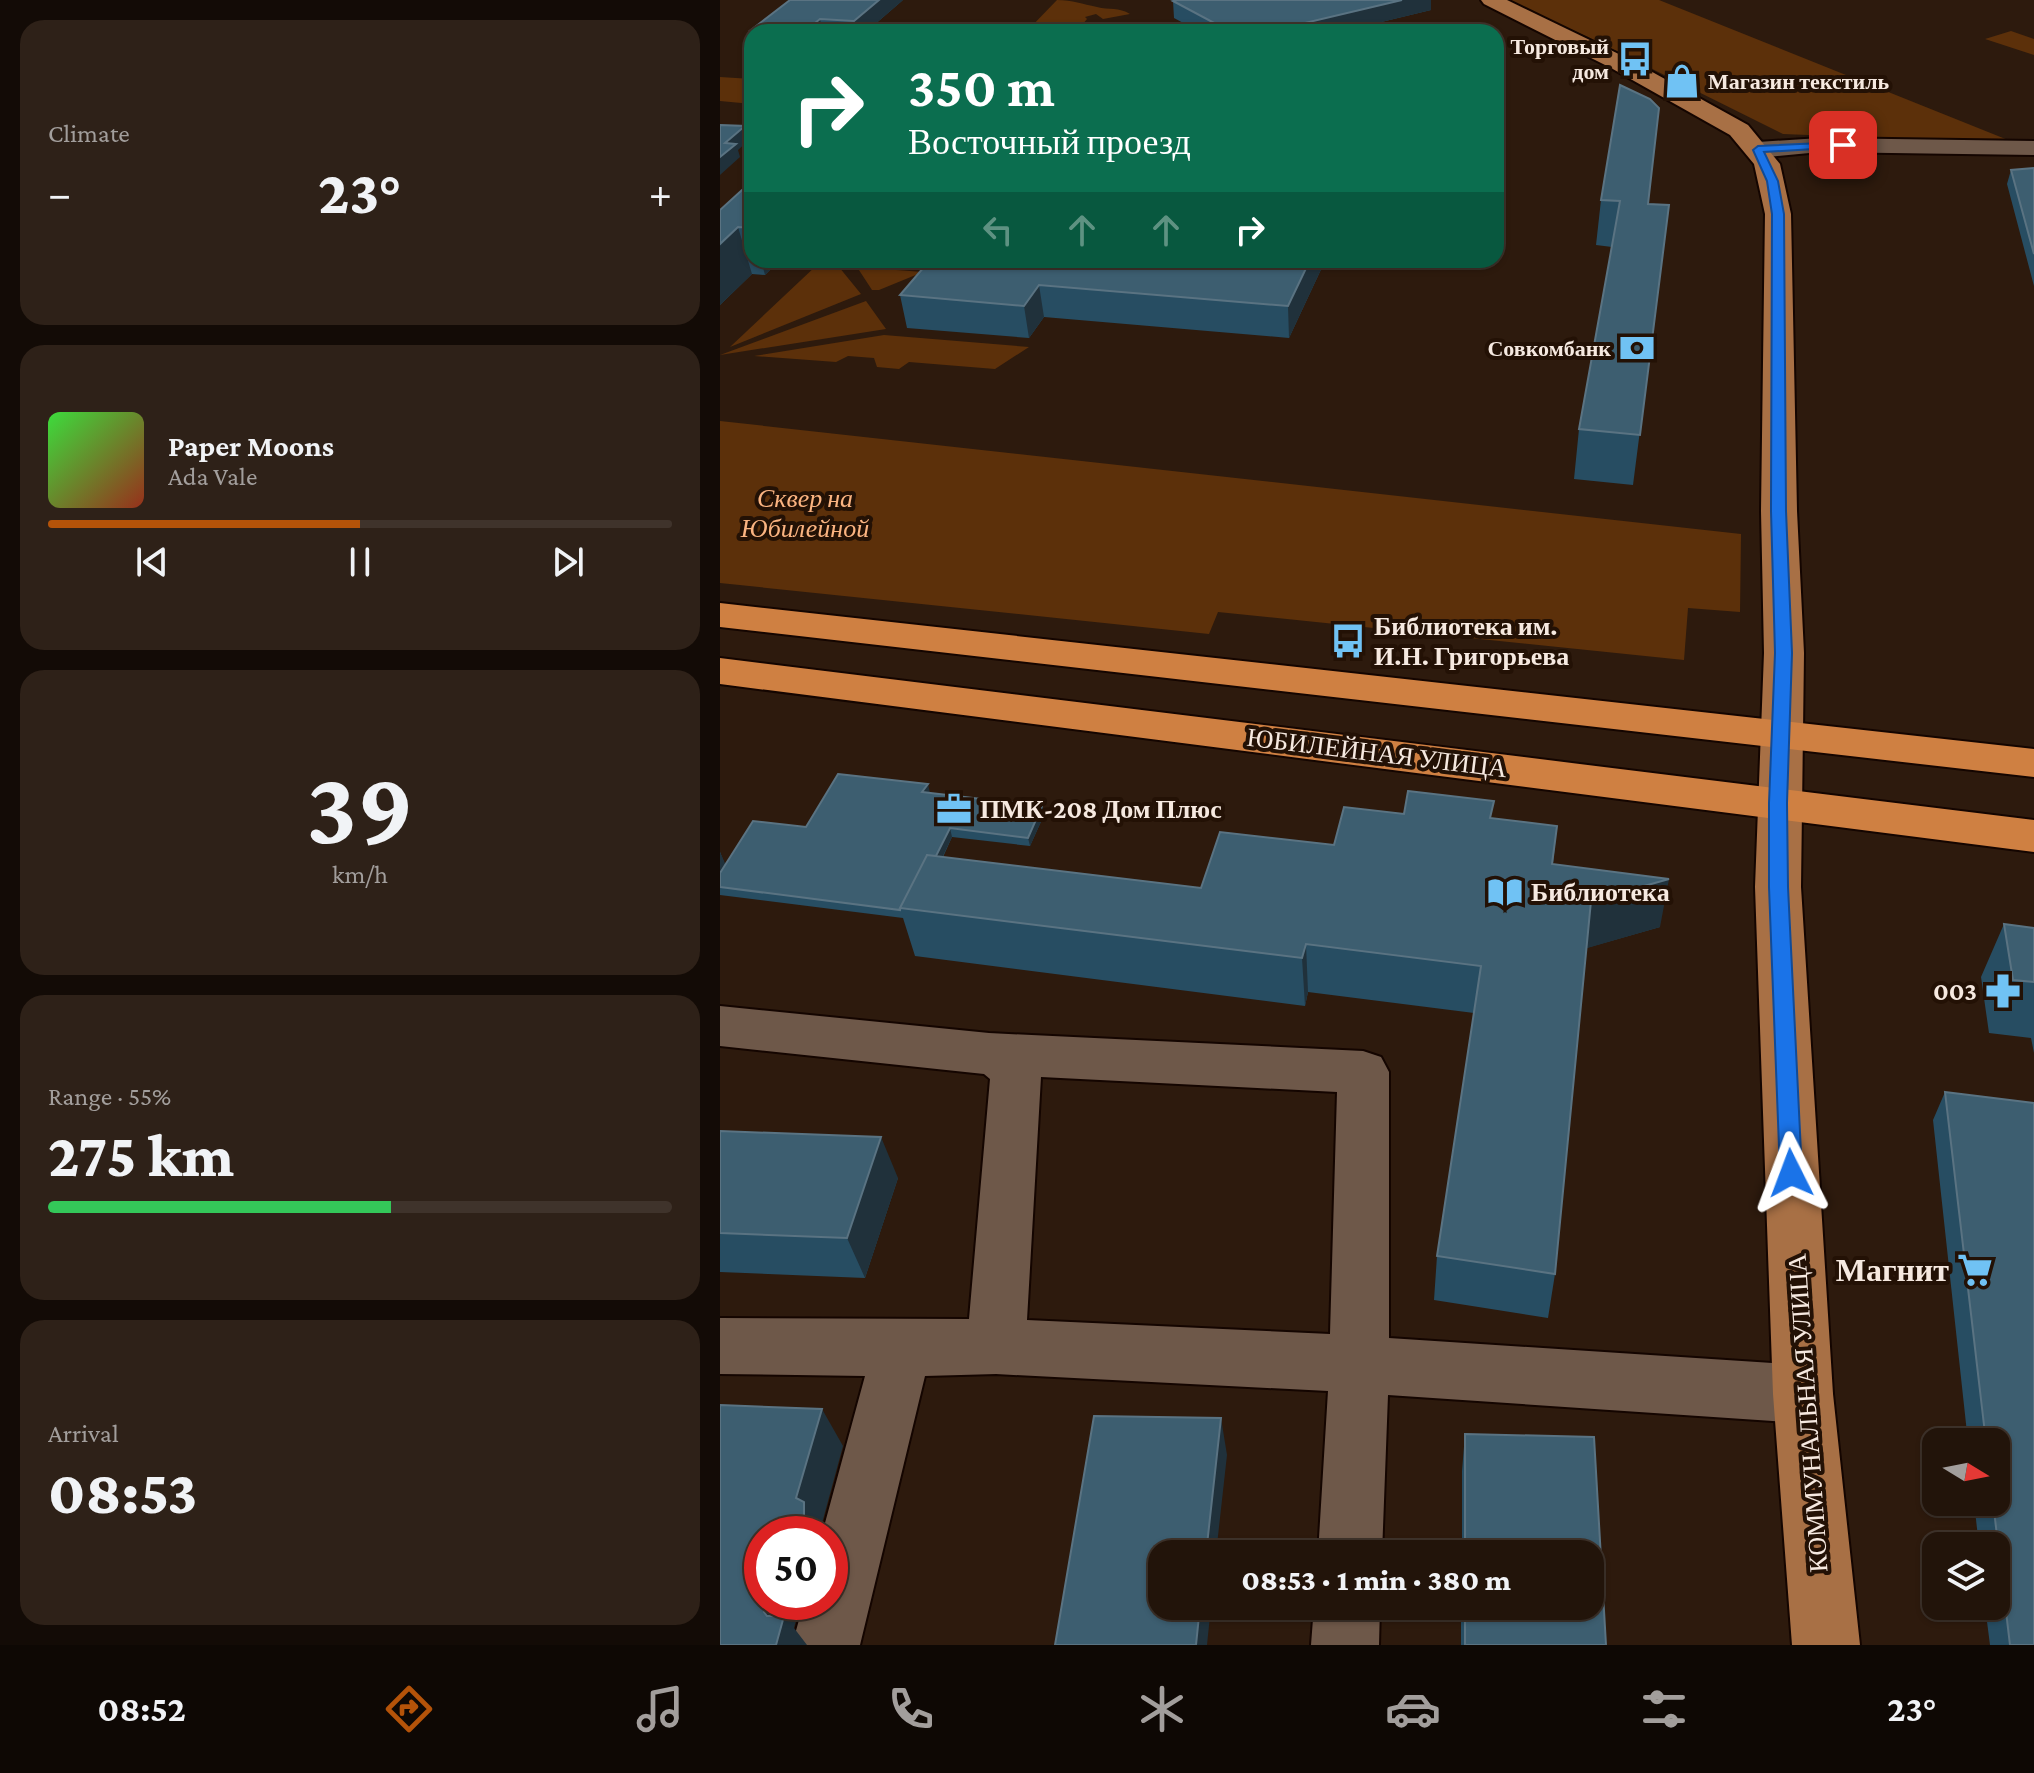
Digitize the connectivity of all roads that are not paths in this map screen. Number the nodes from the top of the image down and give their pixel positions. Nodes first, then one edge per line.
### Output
1 (1491, 0) edge
2 (2034, 148) edge
3 (1758, 150) junction
4 (720, 615) edge
5 (720, 671) edge
6 (1780, 733) junction
7 (2034, 763) edge
8 (1778, 803) junction
9 (2034, 836) edge
10 (720, 1026) edge
11 (989, 1054) junction
12 (720, 1346) edge
13 (996, 1346) junction
14 (902, 1349) junction
15 (1359, 1363) junction
16 (1803, 1394) junction
17 (1351, 1540) edge
18 (1346, 1620) edge
19 (826, 1645) edge
20 (1345, 1645) edge
21 (1826, 1645) edge

1 - 3 main road, КОММУНАЛЬНАЯ УЛИЦА
2 - 3 street
3 - 6 main road, КОММУНАЛЬНАЯ УЛИЦА
4 - 6 highway
5 - 8 highway, ЮБИЛЕЙНАЯ УЛИЦА
6 - 7 highway
6 - 8 main road, КОММУНАЛЬНАЯ УЛИЦА
8 - 9 highway, ЮБИЛЕЙНАЯ УЛИЦА
8 - 16 main road, КОММУНАЛЬНАЯ УЛИЦА
10 - 11 street
11 - 13 street
11 - 15 street
12 - 14 street
13 - 14 street
13 - 15 street
14 - 19 street
15 - 16 street
15 - 17 street
16 - 21 main road, КОММУНАЛЬНАЯ УЛИЦА
18 - 20 street

